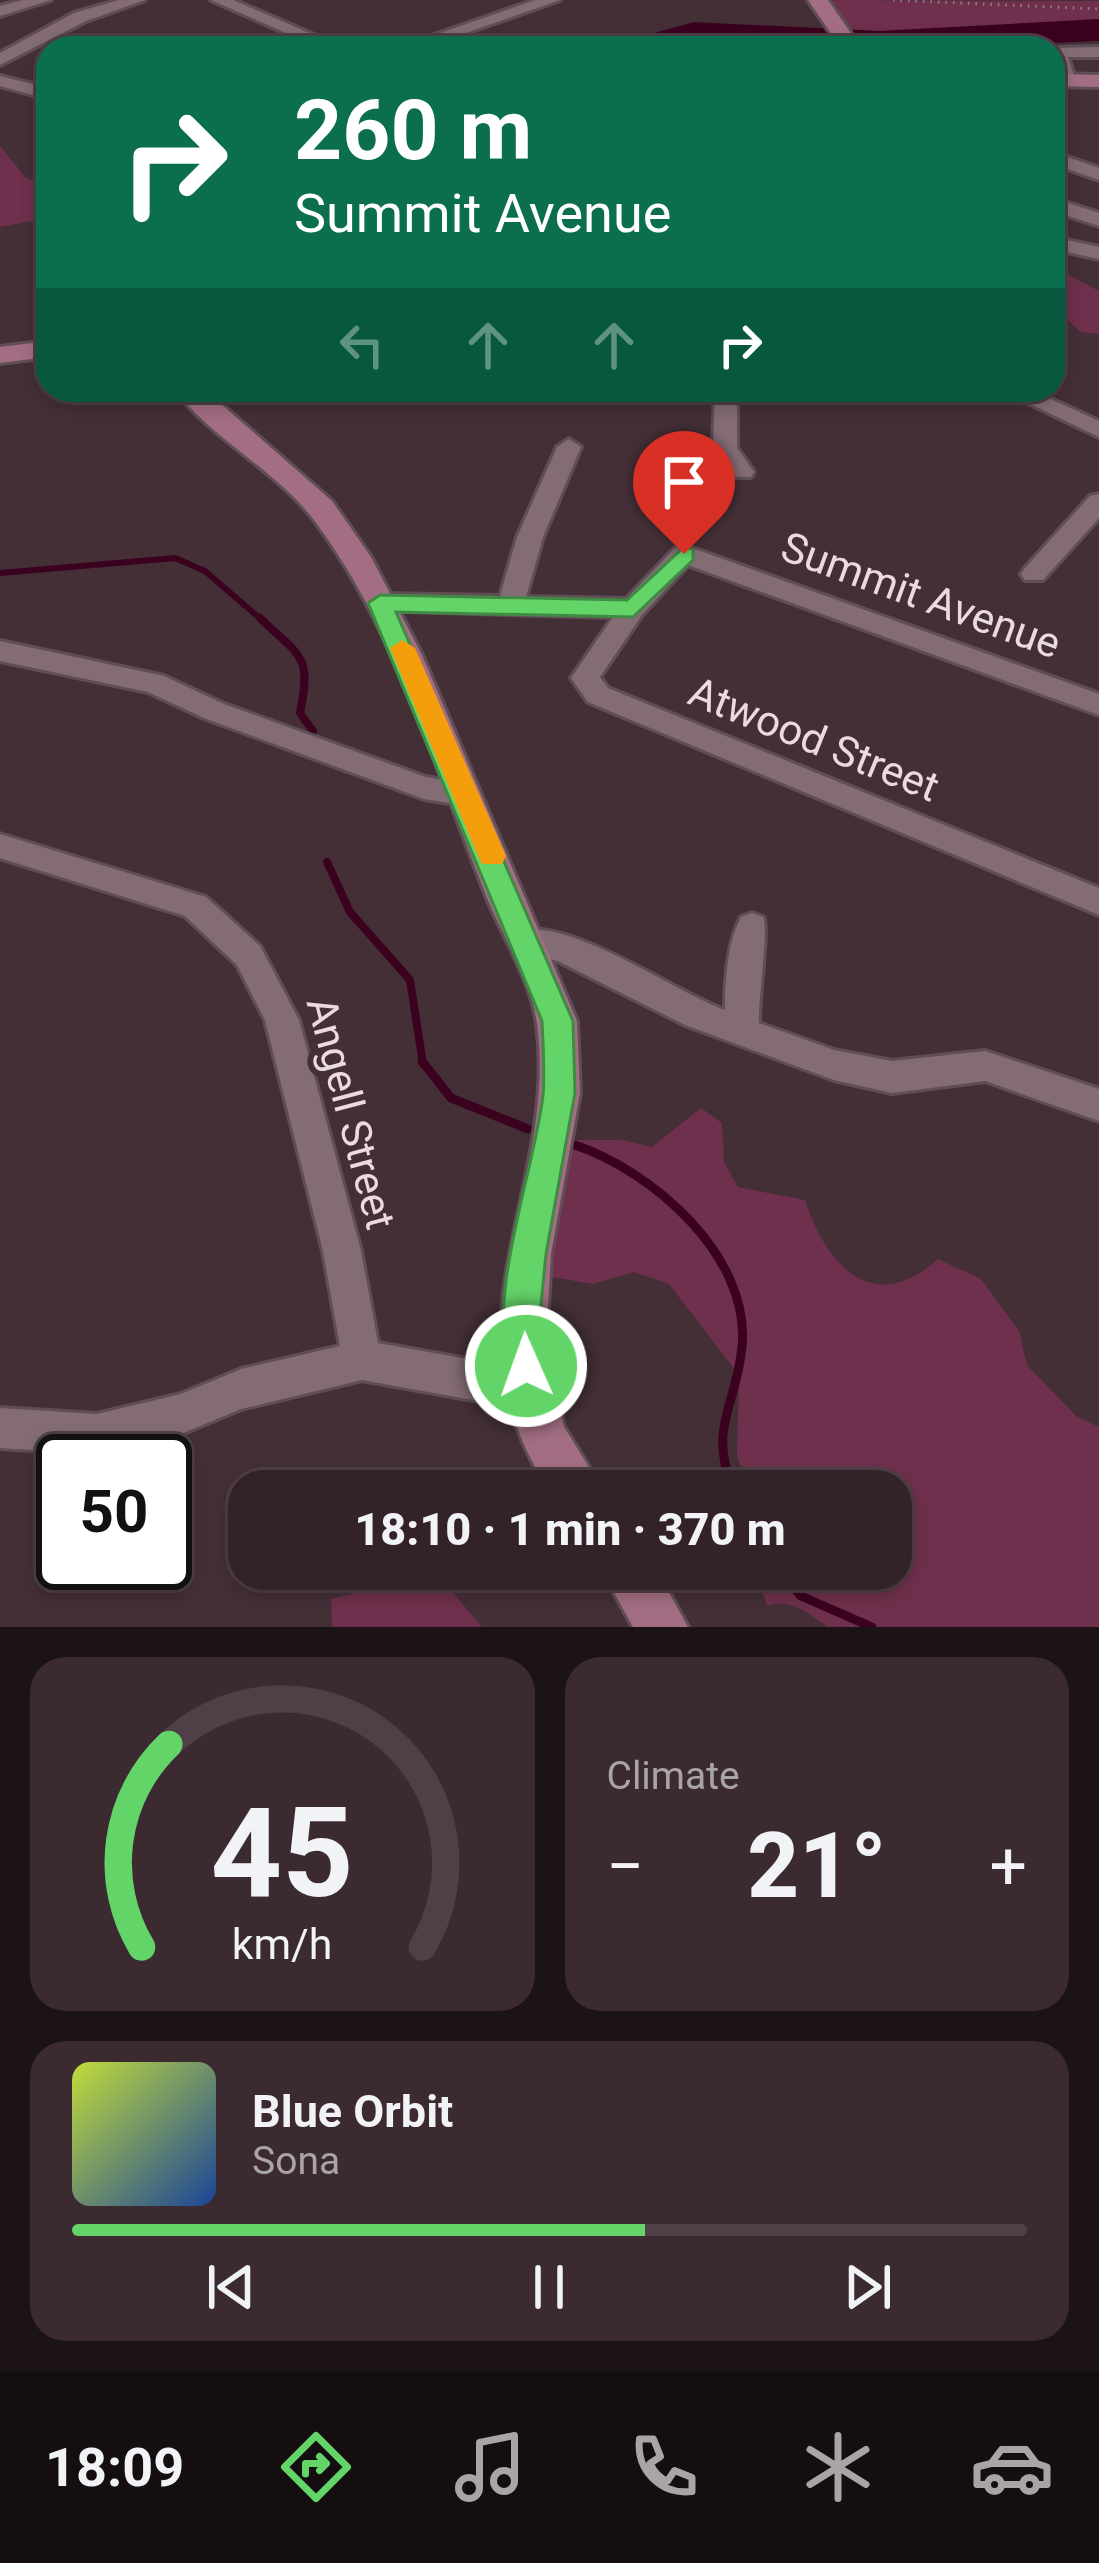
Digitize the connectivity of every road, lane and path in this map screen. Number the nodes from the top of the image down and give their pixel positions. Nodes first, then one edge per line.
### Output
1 (43, 0) edge
2 (136, 0) edge
3 (219, 0) edge
4 (552, 0) edge
5 (818, 0) edge
6 (893, 0) edge
7 (1099, 9) edge
8 (0, 11) edge
9 (45, 36) edge
10 (306, 36) edge
11 (442, 36) edge
12 (845, 36) edge
13 (36, 41) edge
14 (1065, 52) edge
15 (1099, 52) edge
16 (0, 60) edge
17 (1065, 80) edge
18 (0, 81) edge
19 (1099, 82) edge
20 (36, 91) edge
21 (1065, 162) edge
22 (1099, 174) edge
23 (1065, 208) edge
24 (1099, 220) edge
25 (1065, 245) edge
26 (1099, 253) edge
27 (36, 350) edge
28 (0, 355) edge
29 (202, 402) edge
30 (726, 402) edge
31 (1038, 402) edge
32 (1099, 430) edge
33 (569, 447) dead end
34 (742, 472) dead end
35 (1099, 502) edge
36 (1034, 574) dead end
37 (380, 603) junction
38 (511, 603) junction
39 (633, 608) junction
40 (0, 650) edge
41 (1099, 705) edge
42 (461, 793) junction
43 (0, 846) edge
44 (1099, 902) edge
45 (752, 926) dead end
46 (528, 942) junction
47 (742, 1034) junction
48 (1099, 1106) edge
49 (362, 1360) junction
50 (528, 1390) junction
51 (0, 1428) edge
52 (565, 1470) edge
53 (640, 1590) edge
54 (662, 1627) edge

1 - 8 street
2 - 9 street
3 - 10 street
4 - 11 street
5 - 12 main road
6 - 7 path
13 - 16 street
14 - 15 street
17 - 19 main road
18 - 20 street
21 - 22 street
23 - 24 street
25 - 26 street
27 - 28 main road
29 - 37 main road
30 - 34 street
31 - 32 street
33 - 38 street
35 - 36 street
37 - 38 street
37 - 42 main road
38 - 39 street
39 - 41 street, Summit Avenue
39 - 44 street, Atwood Street
40 - 42 street
42 - 46 main road
43 - 49 street, Angell Street
45 - 47 street
46 - 47 street
46 - 50 main road
47 - 48 street
49 - 50 street
49 - 51 street
50 - 52 main road
53 - 54 main road

